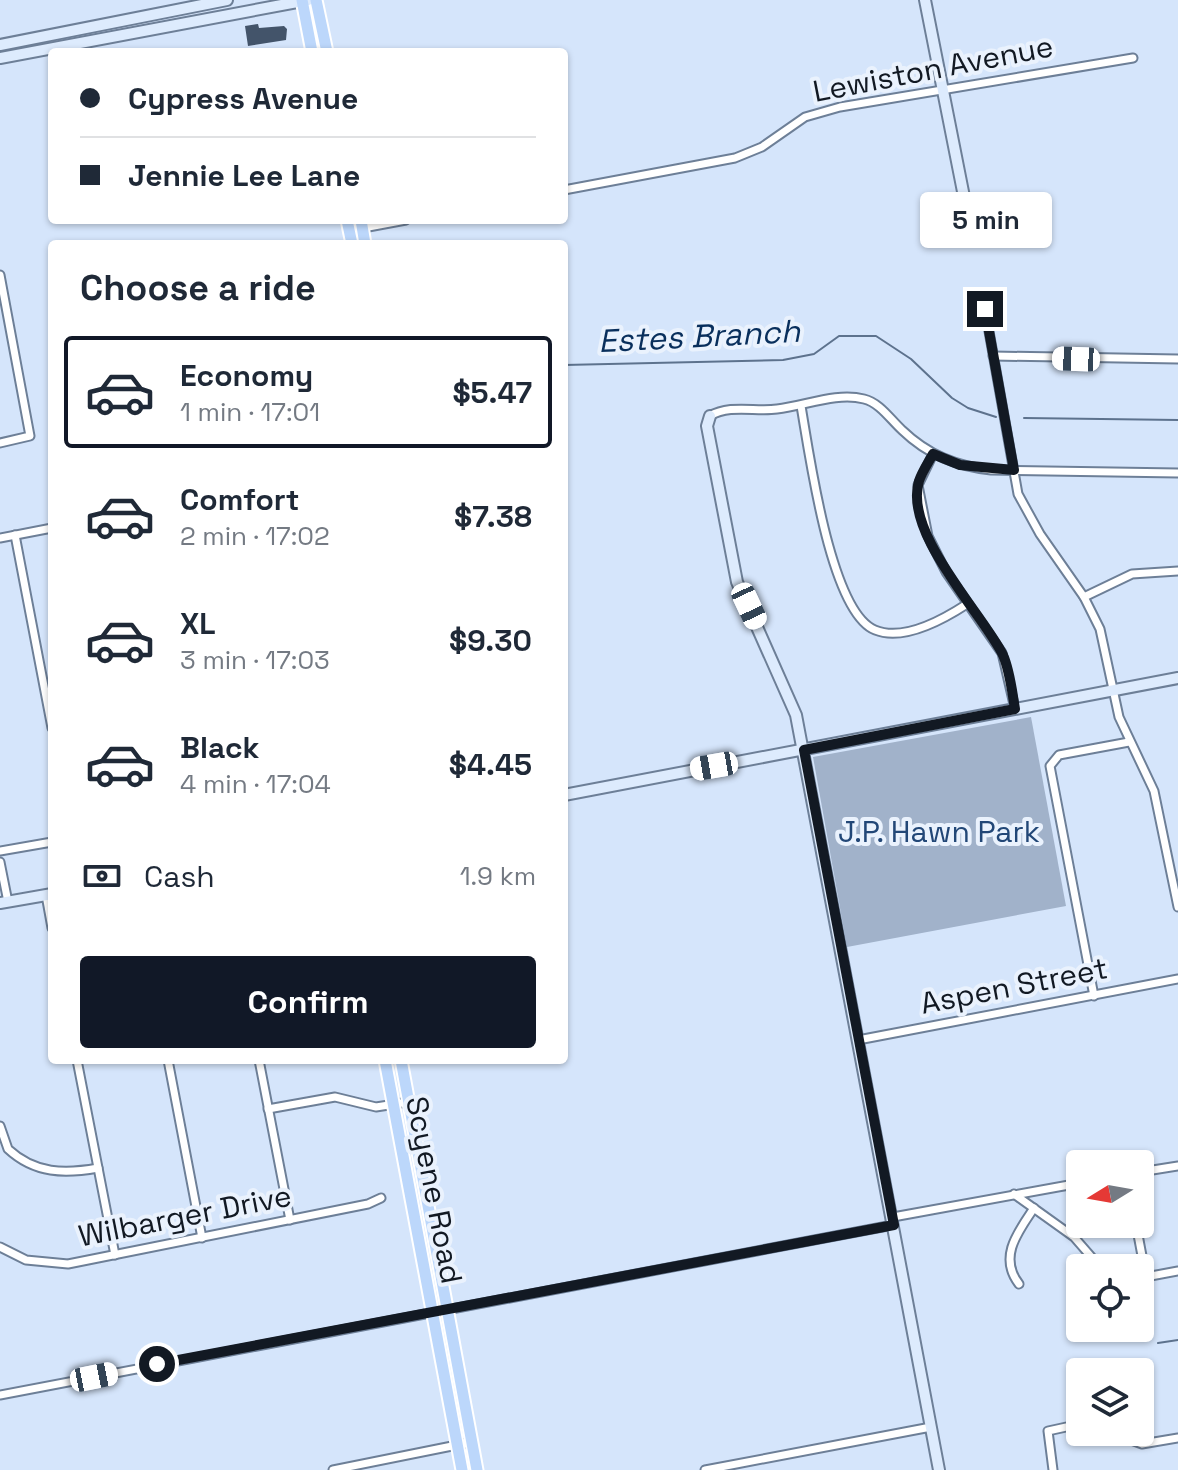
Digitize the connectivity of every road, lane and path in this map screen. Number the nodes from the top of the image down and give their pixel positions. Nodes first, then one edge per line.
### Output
1 (227, 0) edge
2 (304, 0) edge
3 (316, 0) edge
4 (925, 0) edge
5 (0, 45) edge
6 (52, 48) edge
7 (311, 48) edge
8 (326, 48) edge
9 (48, 49) edge
10 (0, 58) edge
11 (1133, 58) dead end
12 (944, 92) junction
13 (568, 189) edge
14 (969, 222) dead end
15 (362, 224) edge
16 (349, 230) edge
17 (0, 275) edge
18 (985, 309) dead end
19 (993, 356) junction
20 (1178, 359) edge
21 (801, 406) junction
22 (710, 416) joint
23 (0, 443) edge
24 (933, 454) junction
25 (1014, 470) junction
26 (1178, 473) edge
27 (48, 529) edge
28 (15, 535) junction
29 (0, 538) edge
30 (1178, 571) edge
31 (1084, 597) junction
32 (967, 604) junction
33 (1178, 678) edge
34 (1114, 691) junction
35 (48, 707) edge
36 (1015, 709) junction
37 (1129, 742) junction
38 (804, 750) junction
39 (568, 794) edge
40 (48, 843) edge
41 (0, 851) edge
42 (0, 862) edge
43 (48, 894) edge
44 (4, 903) edge
45 (1178, 907) edge
46 (1178, 979) edge
47 (1094, 996) junction
48 (858, 1040) junction
49 (78, 1064) edge
50 (169, 1064) edge
51 (260, 1064) edge
52 (386, 1064) edge
53 (402, 1064) edge
54 (408, 1102) junction
55 (394, 1105) junction
56 (268, 1109) junction
57 (0, 1126) edge
58 (1178, 1166) edge
59 (98, 1168) junction
60 (1154, 1170) edge
61 (1066, 1185) edge
62 (1014, 1194) junction
63 (381, 1198) dead end
64 (1034, 1208) junction
65 (290, 1220) junction
66 (893, 1221) junction
67 (202, 1238) junction
68 (0, 1247) edge
69 (1089, 1254) edge
70 (115, 1255) junction
71 (1178, 1271) edge
72 (1154, 1276) edge
73 (1019, 1284) dead end
74 (432, 1310) junction
75 (448, 1310) junction
76 (0, 1395) edge
77 (931, 1427) junction
78 (1066, 1427) edge
79 (1178, 1438) edge
80 (472, 1442) junction
81 (1154, 1442) edge
82 (457, 1445) junction
83 (333, 1470) edge
84 (462, 1470) edge
85 (477, 1470) edge
86 (705, 1470) edge
87 (939, 1470) edge
88 (1053, 1470) edge

1 - 5 street
2 - 6 street
2 - 7 main road
3 - 8 main road
4 - 12 street
9 - 10 street
11 - 12 street, Lewiston Avenue
12 - 13 street, Lewiston Avenue
12 - 14 street
15 - 16 street
17 - 23 street
18 - 19 street
19 - 20 street
19 - 25 street
21 - 22 street
21 - 24 street
21 - 32 street
22 - 38 street
24 - 25 street
24 - 32 street
25 - 26 street
25 - 31 street
27 - 28 street
28 - 29 street
28 - 35 street
30 - 31 street
31 - 34 street
32 - 36 street
33 - 34 street
34 - 36 street
34 - 37 street
36 - 38 street
37 - 45 street
37 - 47 street
38 - 39 street
38 - 48 street
40 - 41 street
42 - 44 street
43 - 44 street
46 - 47 street, Aspen Street
47 - 48 street, Aspen Street
48 - 66 street
49 - 59 street
50 - 67 street
51 - 56 street
52 - 55 main road, Scyene Road
53 - 54 main road, Scyene Road
54 - 55 street
54 - 75 main road, Scyene Road
55 - 56 street
55 - 74 main road, Scyene Road
56 - 65 street
57 - 59 street
58 - 60 street
59 - 70 street
61 - 62 street
62 - 64 street
62 - 66 street
63 - 65 street, Wilbarger Drive
64 - 69 street
64 - 73 street
65 - 67 street, Wilbarger Drive
66 - 75 street
66 - 77 street
67 - 70 street, Wilbarger Drive
68 - 70 street, Wilbarger Drive
71 - 72 street
74 - 75 street
74 - 76 street
74 - 82 main road, Scyene Road
75 - 80 main road, Scyene Road
77 - 86 street
77 - 87 street
78 - 88 street
79 - 81 street
80 - 82 street
80 - 85 main road, Scyene Road
82 - 83 street
82 - 84 main road, Scyene Road

